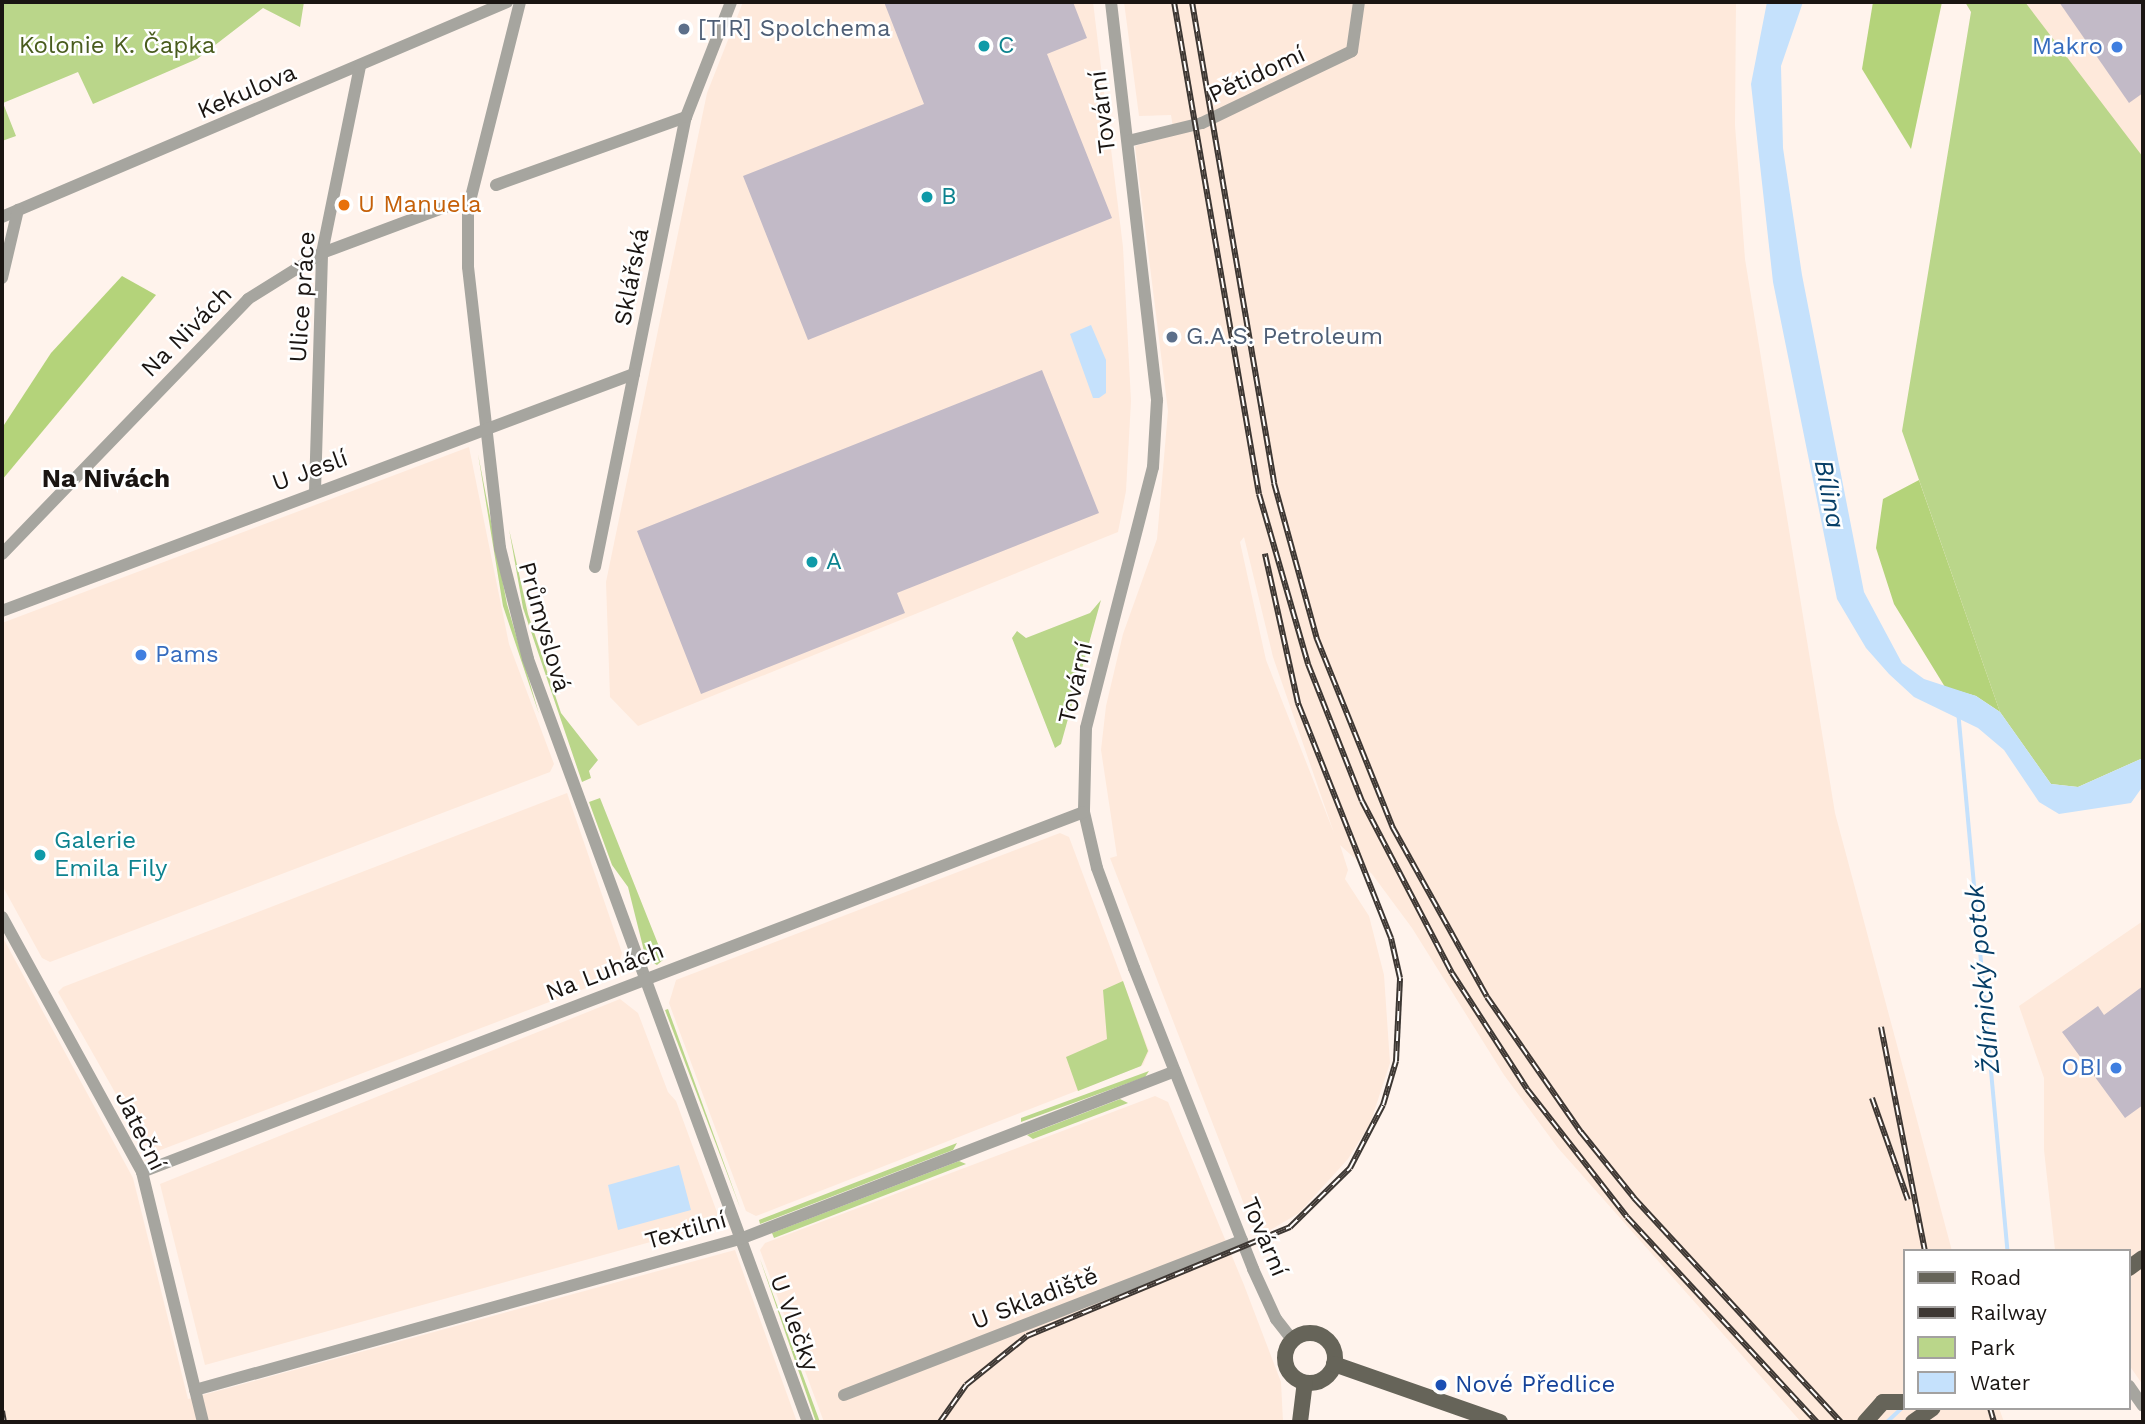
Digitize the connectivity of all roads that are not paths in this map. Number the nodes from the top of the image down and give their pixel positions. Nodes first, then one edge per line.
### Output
1 (507, 2) edge
2 (520, 2) edge
3 (731, 2) edge
4 (1111, 2) edge
5 (1359, 2) edge
6 (360, 67) junction
7 (686, 117) junction
8 (1128, 141) junction
9 (496, 185) dead end
10 (448, 206) dead end
11 (18, 210) junction
12 (2, 217) edge
13 (322, 253) junction
14 (2, 278) edge
15 (634, 374) junction
16 (485, 431) junction
17 (315, 491) junction
18 (2, 554) edge
19 (595, 567) dead end
20 (2, 611) edge
21 (1084, 812) junction
22 (2, 917) edge
23 (646, 979) junction
24 (1175, 1071) junction
25 (142, 1172) junction
26 (740, 1238) junction
27 (1242, 1241) junction
28 (1293, 1340) junction
29 (1334, 1364) junction
30 (1305, 1382) junction
31 (2131, 1389) edge
32 (195, 1390) junction
33 (844, 1395) dead end
34 (1902, 1400) edge
35 (2143, 1406) edge
36 (1928, 1410) edge
37 (203, 1422) edge
38 (808, 1422) edge
39 (1300, 1422) edge
40 (1500, 1422) edge
41 (1865, 1422) edge
42 (1913, 1422) edge

1 - 6 street, Kekulova
2 - 16 street, Průmyslová
3 - 7 street, Sklářská
4 - 8 street, Tovární
5 - 8 street, Pětidomí
6 - 11 street, Kekulova
6 - 13 street, Ulice práce
7 - 9 street
7 - 15 street, Sklářská
8 - 21 street, Tovární
10 - 13 street, Na Nivách
11 - 12 street, Kekulova
11 - 14 street
13 - 17 street, Ulice práce
13 - 18 street, Na Nivách
15 - 16 street, U Jeslí
15 - 19 street, Sklářská
16 - 17 street, U Jeslí
16 - 23 street, Průmyslová
17 - 20 street, U Jeslí
21 - 23 street, Na Luhách
21 - 24 street, Tovární
22 - 25 street, Jateční
23 - 25 street, Na Luhách
23 - 26 street, Průmyslová
24 - 26 street, Textilní
24 - 27 street, Tovární
25 - 32 street, Jateční
26 - 32 street, Textilní
26 - 38 street, U Vlečky
27 - 28 street, Tovární
27 - 33 street, U Skladiště
28 - 29 main road
28 - 30 main road
29 - 30 main road
29 - 40 main road
30 - 39 main road
31 - 35 street
32 - 37 street, Jateční
34 - 41 main road
36 - 42 main road

